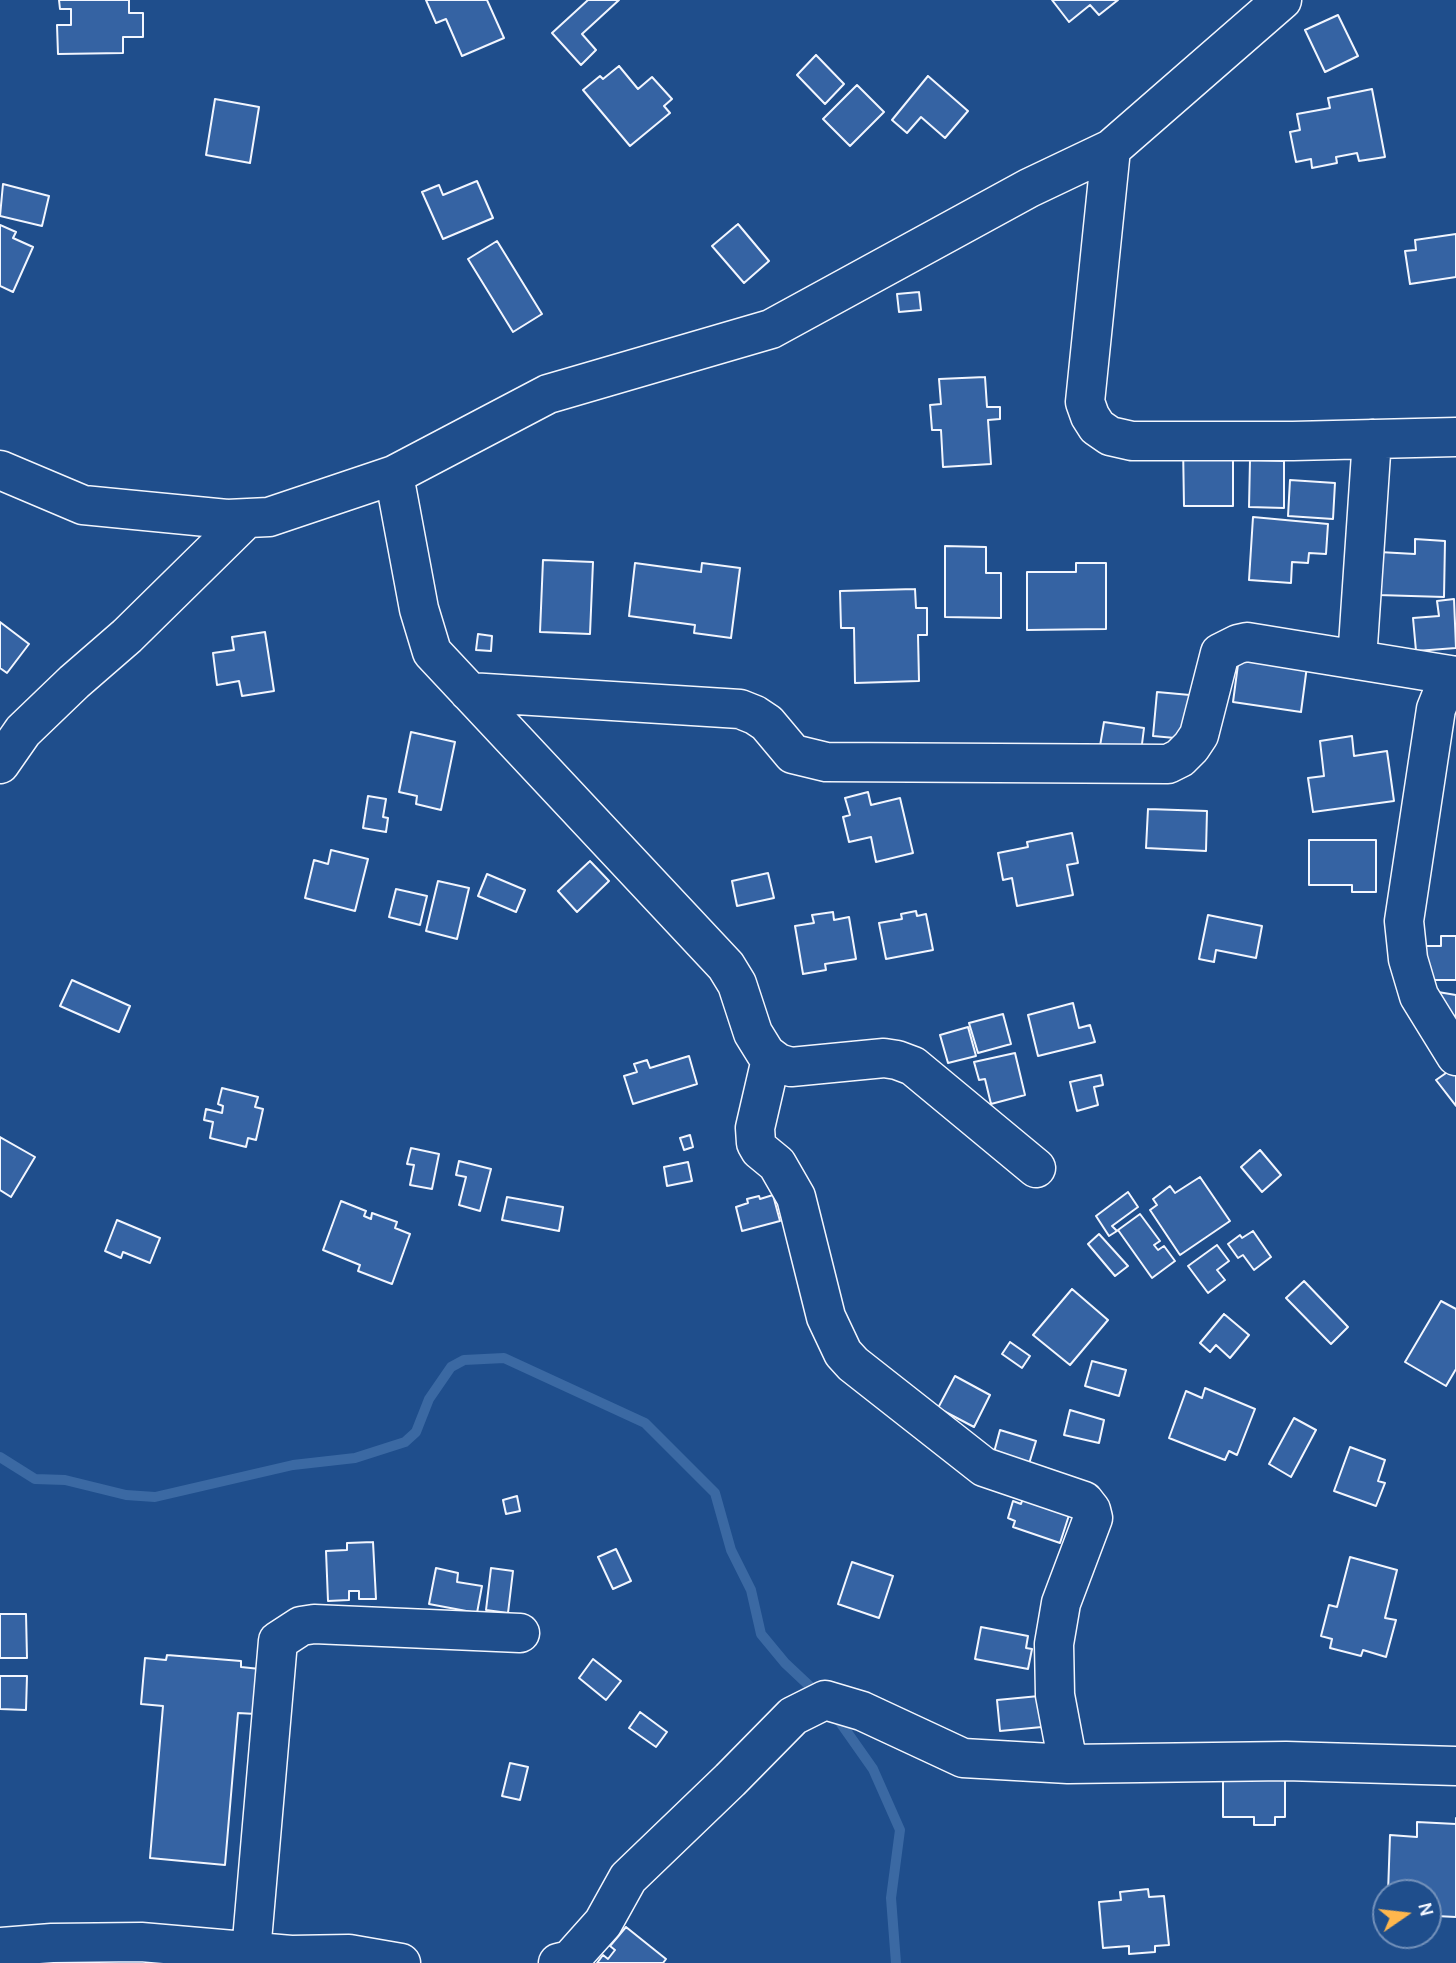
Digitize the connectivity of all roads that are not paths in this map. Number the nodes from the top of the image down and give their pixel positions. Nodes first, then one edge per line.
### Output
1 (1282, 0) edge
2 (1111, 149) junction
3 (1456, 437) edge
4 (1372, 439) junction
5 (0, 470) edge
6 (394, 475) junction
7 (246, 519) junction
8 (1357, 660) junction
9 (469, 692) junction
10 (0, 764) edge
11 (1456, 1056) edge
12 (771, 1059) junction
13 (1036, 1168) dead end
14 (520, 1633) dead end
15 (1068, 1764) junction
16 (1456, 1766) edge
17 (0, 1947) edge
18 (251, 1952) junction
19 (290, 1959) edge
20 (401, 1963) edge
21 (558, 1963) edge

1 - 2 street
2 - 4 street
2 - 6 street
3 - 4 street
4 - 8 street
5 - 7 street
6 - 7 street
6 - 9 street
7 - 10 street
8 - 9 street
8 - 11 street
9 - 12 street
12 - 13 street
12 - 15 street
14 - 18 street
15 - 16 street
15 - 21 street
17 - 18 street
18 - 19 street
19 - 20 street

